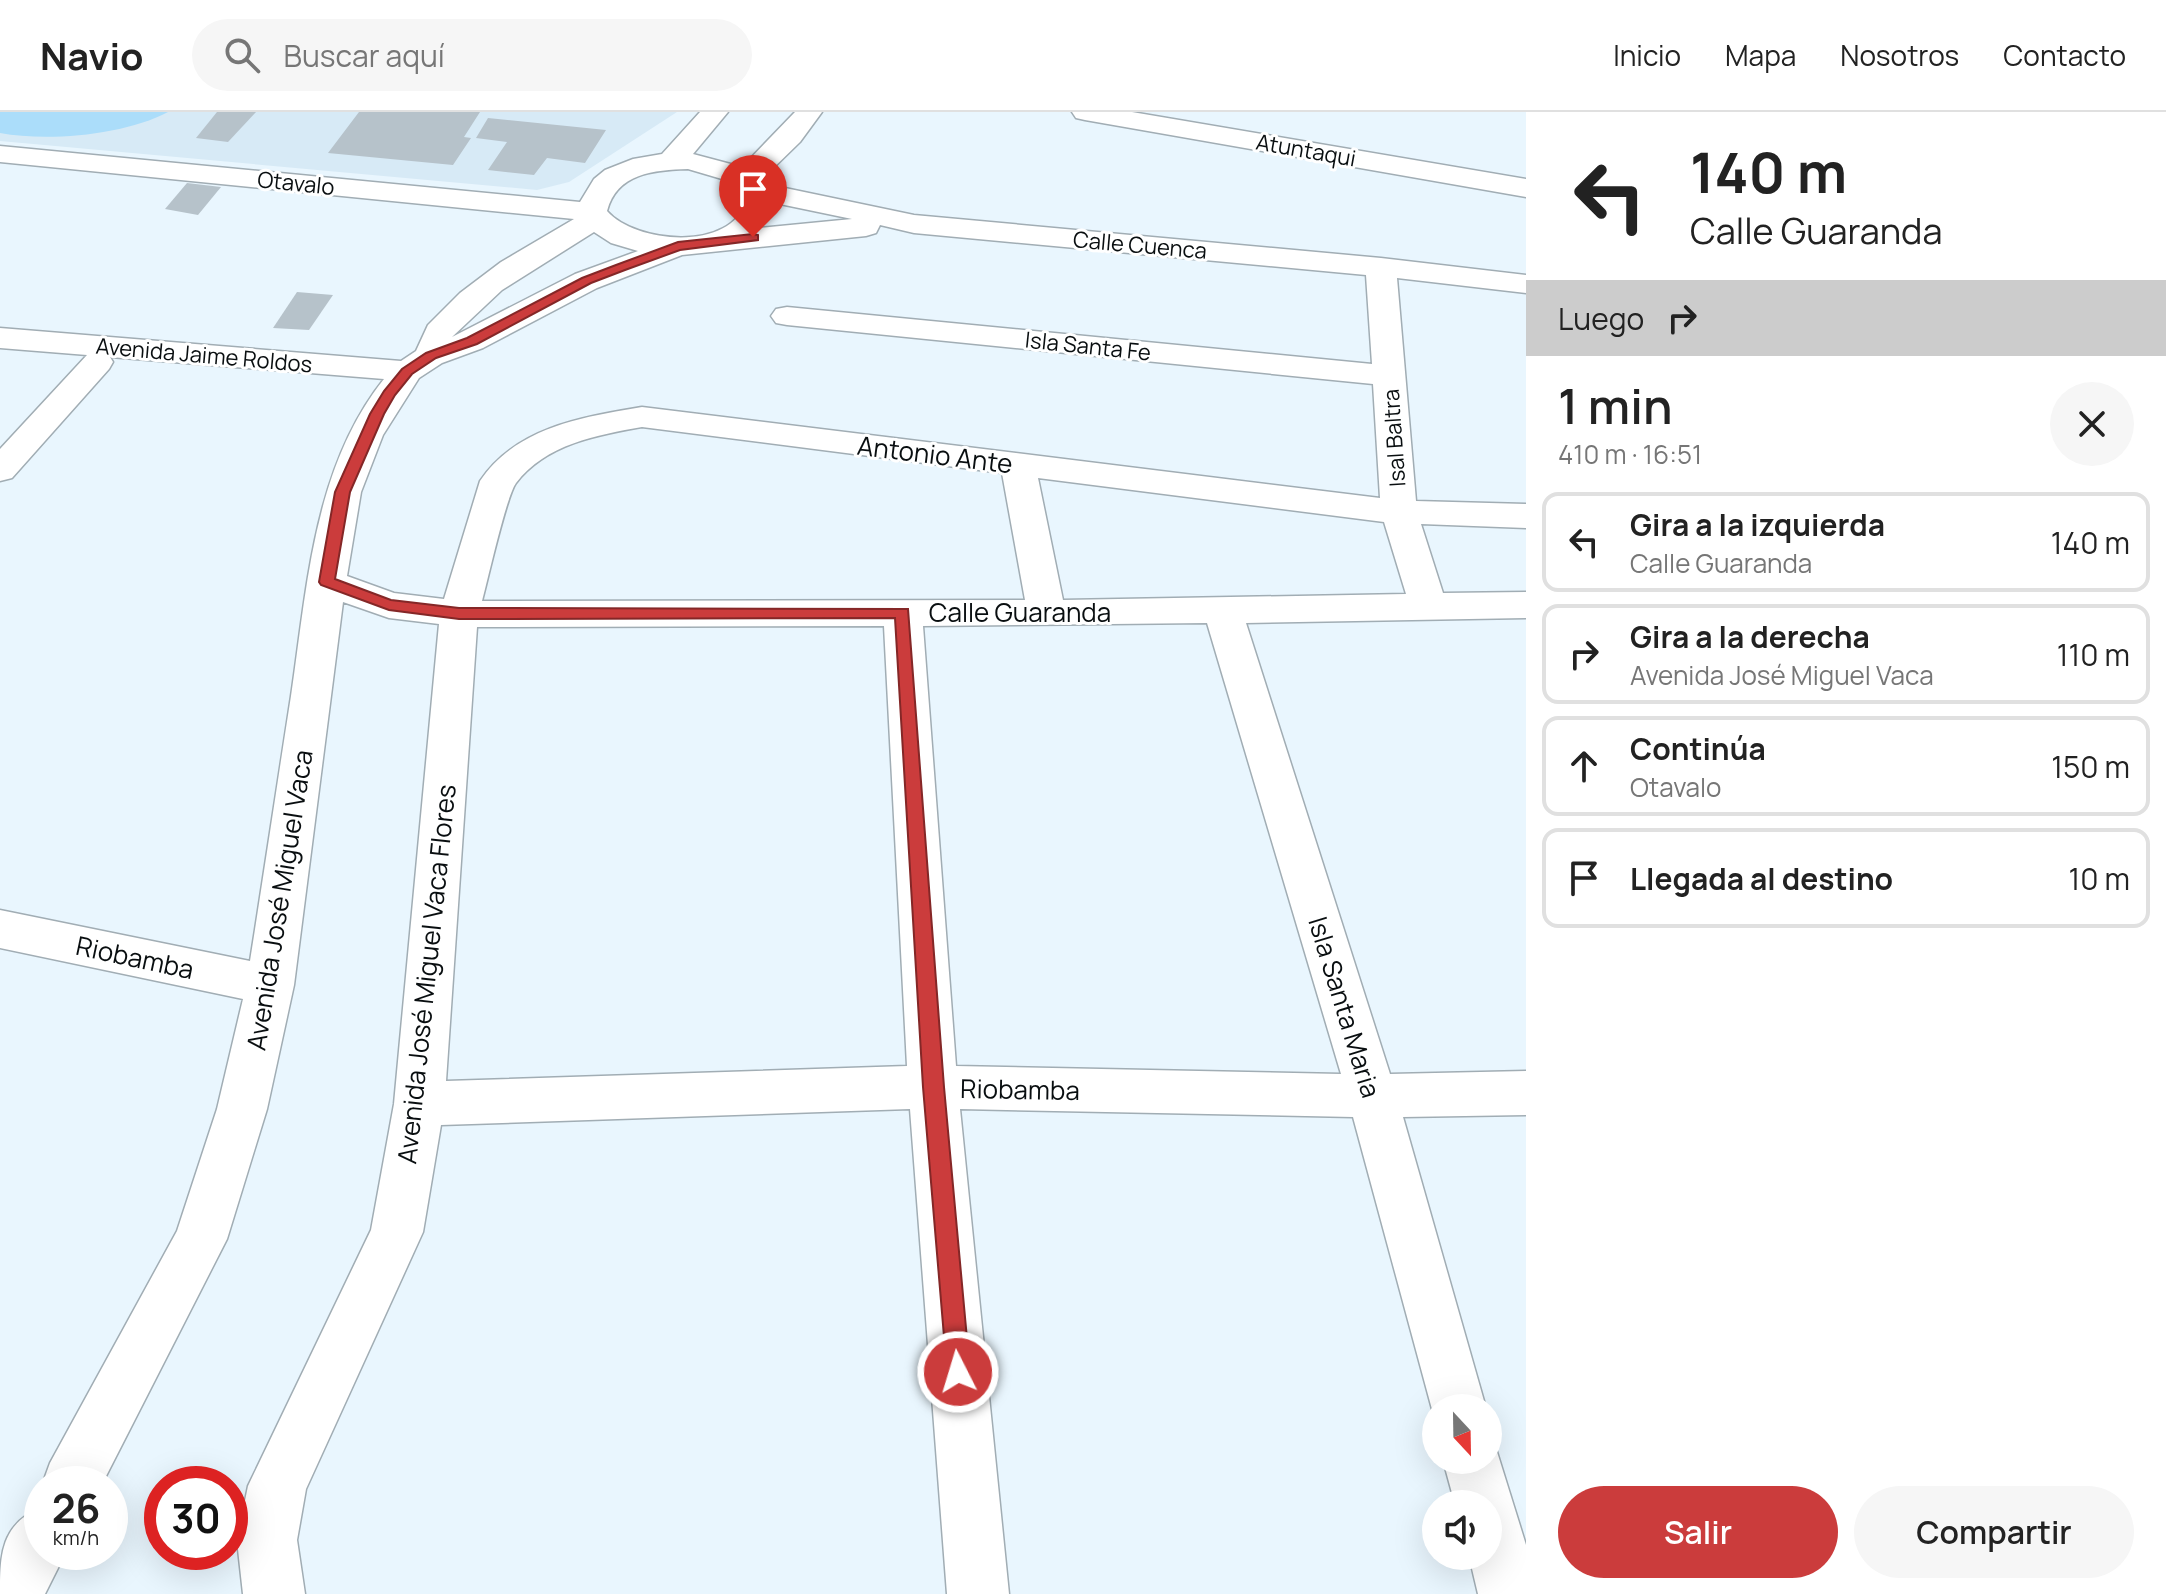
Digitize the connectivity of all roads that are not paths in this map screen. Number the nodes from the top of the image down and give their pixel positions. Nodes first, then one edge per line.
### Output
1 (715, 112) edge
2 (809, 112) edge
3 (1085, 112) edge
4 (0, 154) edge
5 (671, 161) junction
6 (751, 185) junction
7 (1526, 188) edge
8 (594, 215) junction
9 (914, 224) junction
10 (691, 245) junction
11 (1381, 267) junction
12 (1526, 284) edge
13 (787, 316) dead end
14 (0, 338) edge
15 (0, 354) edge
16 (97, 362) junction
17 (409, 374) junction
18 (1389, 376) junction
19 (1018, 464) junction
20 (0, 470) edge
21 (1399, 512) junction
22 (1526, 516) edge
23 (327, 582) junction
24 (1428, 605) junction
25 (1526, 605) edge
26 (1222, 609) junction
27 (903, 613) junction
28 (1047, 613) junction
29 (459, 614) junction
30 (0, 929) edge
31 (270, 985) junction
32 (933, 1087) junction
33 (1526, 1093) edge
34 (1372, 1096) junction
35 (419, 1104) junction
36 (1454, 1394) edge
37 (81, 1466) edge
38 (1502, 1568) edge
39 (25, 1570) edge
40 (12, 1594) edge
41 (274, 1594) edge
42 (978, 1594) edge
43 (1509, 1594) edge

1 - 5 street
2 - 6 street
3 - 7 street, Atuntaqui
4 - 8 street, Otavalo
5 - 6 street
5 - 8 street
6 - 9 street, Calle Cuenca
6 - 10 street
8 - 10 street
8 - 17 street, Avenida José Miguel Vaca
9 - 10 street
9 - 11 street, Calle Cuenca
10 - 17 street
11 - 12 street, Calle Cuenca
11 - 18 street, Isal Baltra
13 - 18 street, Isla Santa Fe
14 - 17 street, Avenida Jaime Roldos
15 - 16 street, Avenida Jaime Roldos
16 - 17 street, Avenida Jaime Roldos
16 - 20 street
17 - 23 street, Avenida José Miguel Vaca
18 - 21 street, Isal Baltra
19 - 21 street, Antonio Ante
19 - 28 street
19 - 29 street, Antonio Ante
21 - 22 street, Antonio Ante
21 - 24 street, Isal Baltra
23 - 29 street, Calle Guaranda
23 - 31 street, Avenida José Miguel Vaca
24 - 25 street, Calle Guaranda
24 - 26 street, Calle Guaranda
26 - 28 street, Calle Guaranda
26 - 34 street, Isla Santa Maria
27 - 28 street, Calle Guaranda
27 - 29 street, Calle Guaranda
27 - 32 street
29 - 35 street, Avenida José Miguel Vaca Flores
30 - 31 street, Riobamba
31 - 37 street, Avenida José Miguel Vaca
32 - 34 street, Riobamba
32 - 35 street, Riobamba
32 - 42 street
33 - 34 street, Riobamba
34 - 36 street, Isla Santa Maria
35 - 41 street, Avenida José Miguel Vaca Flores
38 - 43 street
39 - 40 street

